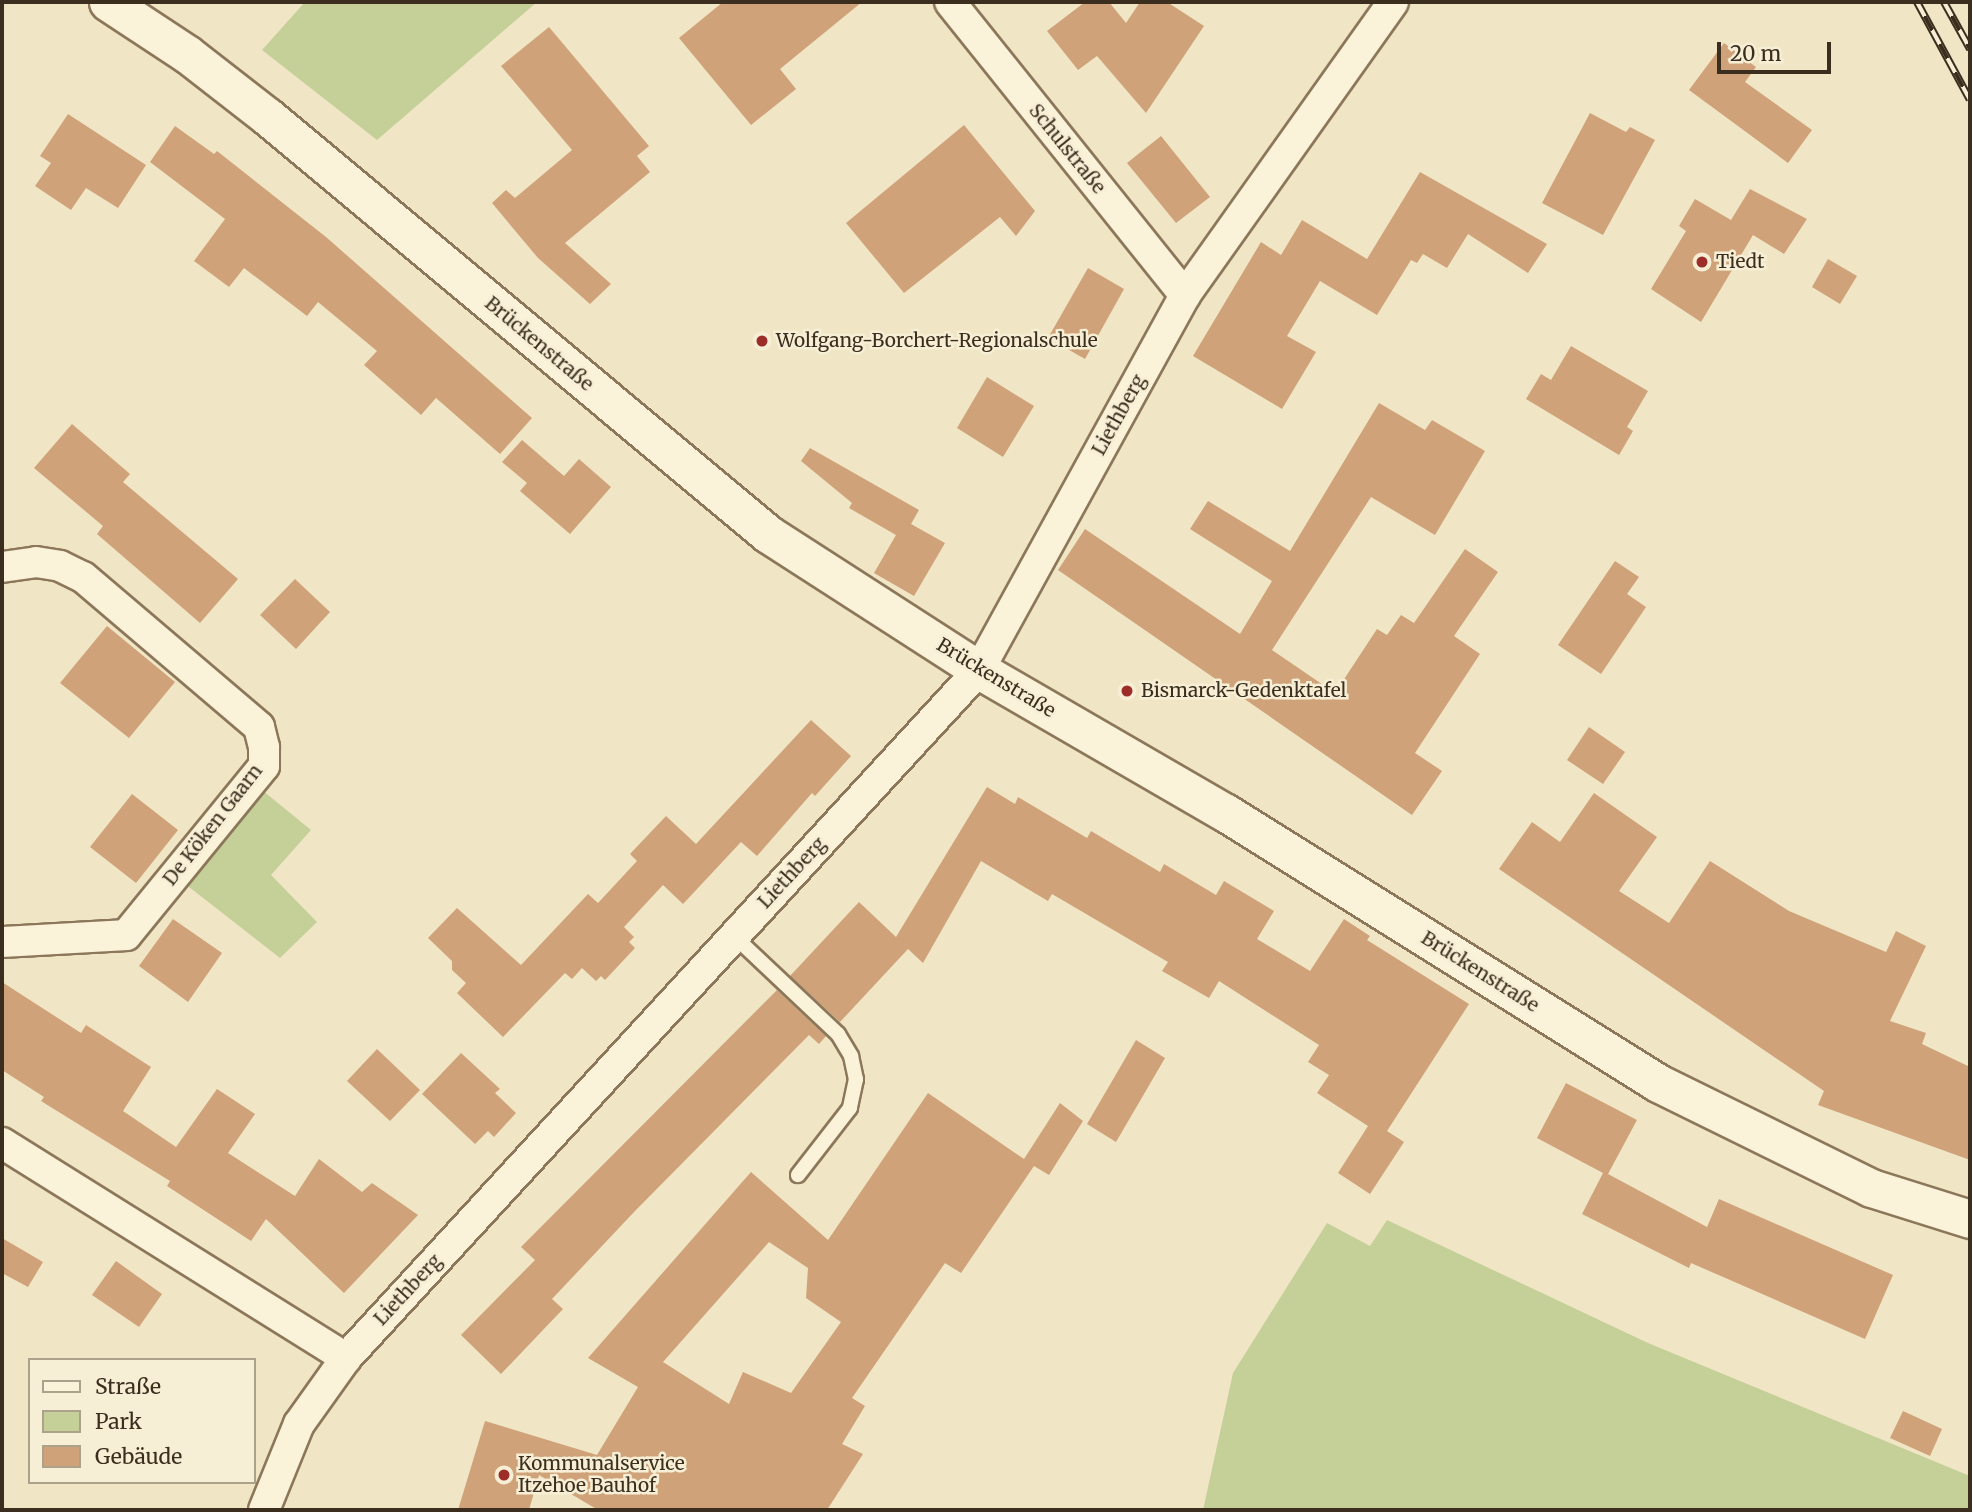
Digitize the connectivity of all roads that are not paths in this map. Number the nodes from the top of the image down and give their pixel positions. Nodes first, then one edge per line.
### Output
1 (108, 2) edge
2 (950, 2) edge
3 (1393, 2) edge
4 (1185, 295) junction
5 (2, 567) edge
6 (979, 670) junction
7 (734, 936) junction
8 (2, 943) edge
9 (2, 1143) edge
10 (798, 1175) dead end
11 (1970, 1219) edge
12 (346, 1357) junction
13 (264, 1510) edge

1 - 6 street, Brückenstraße
2 - 4 street, Schulstraße
3 - 4 street, Liethberg
4 - 6 street, Liethberg
5 - 8 street, De Köken Gaarn
6 - 7 street, Liethberg
6 - 11 street, Brückenstraße
7 - 10 lane
7 - 12 street, Liethberg
9 - 12 street
12 - 13 street, Liethberg

